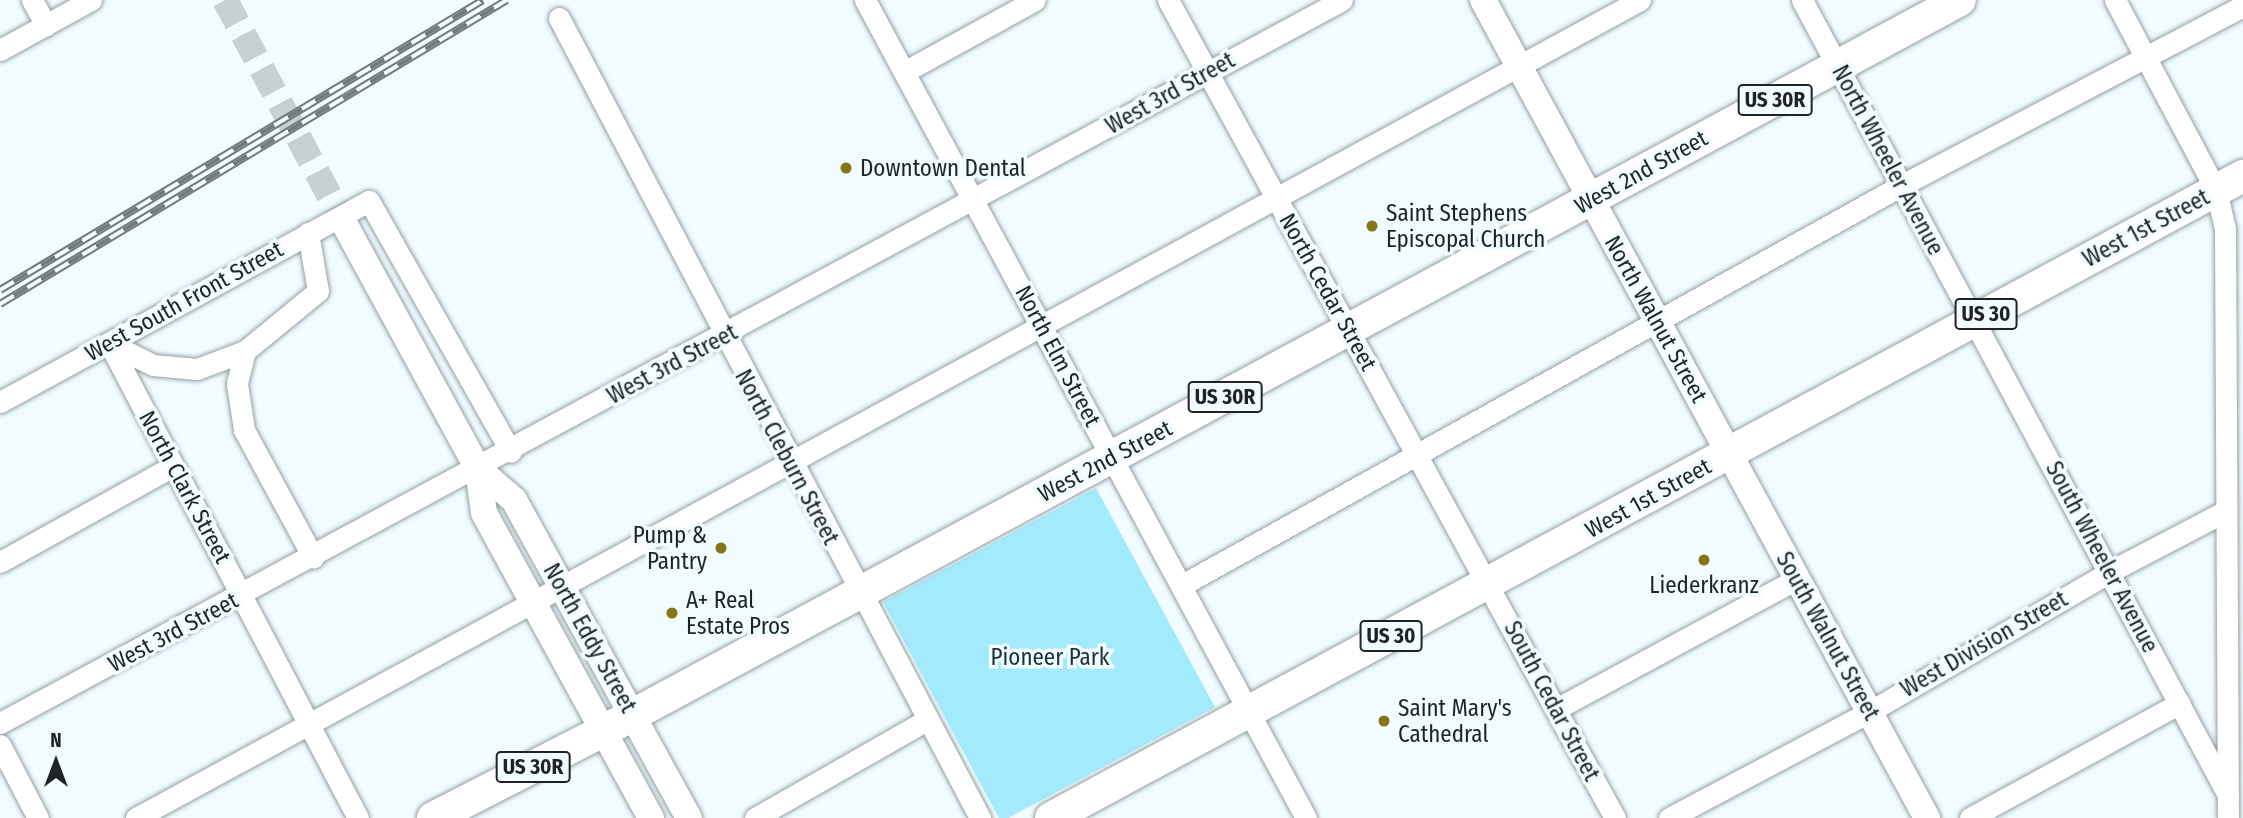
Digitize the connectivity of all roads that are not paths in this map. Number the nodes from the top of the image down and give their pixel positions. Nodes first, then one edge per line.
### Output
1 (32, 0) edge
2 (91, 0) edge
3 (865, 0) edge
4 (1035, 0) edge
5 (1168, 0) edge
6 (1342, 0) edge
7 (1483, 0) edge
8 (1640, 0) edge
9 (1802, 0) edge
10 (1960, 0) edge
11 (2115, 0) edge
12 (2243, 6) edge
13 (559, 19) dead end
14 (46, 25) junction
15 (0, 50) edge
16 (2145, 57) junction
17 (1517, 64) junction
18 (1837, 66) junction
19 (904, 72) junction
20 (1208, 72) junction
21 (2230, 183) edge
22 (1902, 185) junction
23 (1277, 198) junction
24 (1591, 200) junction
25 (974, 201) junction
26 (345, 225) tunnel mouth
27 (308, 233) junction
28 (1975, 319) junction
29 (1656, 321) junction
30 (1042, 327) junction
31 (1348, 330) junction
32 (723, 336) junction
33 (108, 343) junction
34 (244, 351) junction
35 (0, 402) edge
36 (511, 452) junction
37 (1729, 453) junction
38 (1417, 454) junction
39 (1113, 458) junction
40 (790, 463) junction
41 (173, 466) junction
42 (478, 469) junction
43 (2234, 472) edge
44 (2226, 511) junction
45 (313, 557) junction
46 (0, 562) edge
47 (2110, 571) junction
48 (1796, 579) junction
49 (1182, 584) junction
50 (1489, 584) junction
51 (562, 585) junction
52 (858, 592) junction
53 (242, 595) junction
54 (532, 601) junction
55 (2234, 635) edge
56 (2180, 703) junction
57 (1556, 709) junction
58 (1250, 712) junction
59 (1869, 712) junction
60 (633, 715) junction
61 (927, 720) junction
62 (0, 723) edge
63 (309, 724) junction
64 (603, 731) junction
65 (0, 746) edge
66 (2228, 795) junction
67 (38, 818) edge
68 (136, 818) edge
69 (358, 818) edge
70 (433, 818) edge
71 (650, 818) edge
72 (689, 818) edge
73 (755, 818) edge
74 (980, 818) edge
75 (1052, 818) edge
76 (1306, 818) edge
77 (1615, 818) edge
78 (1669, 818) edge
79 (1927, 818) edge
80 (1970, 818) edge
81 (2228, 818) edge

1 - 14 street
2 - 14 street
3 - 19 street, North Elm Street
4 - 19 street
5 - 20 street, North Cedar Street
6 - 20 street, West 3rd Street
7 - 17 main road, North Walnut Street
8 - 17 street
9 - 18 street, North Wheeler Avenue
10 - 18 highway, West 2nd Street / US 30R
11 - 16 street
12 - 16 street
13 - 32 street, North Cleburn Street
14 - 15 street
16 - 21 street
16 - 22 street
17 - 23 street
17 - 24 main road, North Walnut Street
18 - 22 street, North Wheeler Avenue
18 - 24 highway, West 2nd Street / US 30R
19 - 25 street, North Elm Street
20 - 23 street, North Cedar Street
20 - 25 street, West 3rd Street
21 - 28 highway, West 1st Street / US 30
21 - 43 street
22 - 28 street, North Wheeler Avenue
22 - 29 street
23 - 30 street
23 - 31 street, North Cedar Street
24 - 29 main road, North Walnut Street
24 - 31 highway, West 2nd Street / US 30R
25 - 30 street, North Elm Street
25 - 32 street, West 3rd Street
26 - 42 main road, North Eddy Street
27 - 33 street, West South Front Street
27 - 34 street
27 - 36 street, West South Front Street
28 - 37 highway, West 1st Street / US 30
28 - 47 street, South Wheeler Avenue
29 - 37 main road, North Walnut Street
29 - 38 street
30 - 39 street, North Elm Street
30 - 40 street
31 - 38 street, North Cedar Street
31 - 39 highway, West 2nd Street / US 30R
32 - 36 street, West 3rd Street
32 - 40 street, North Cleburn Street
33 - 34 street
33 - 35 street, West South Front Street
33 - 41 street, North Clark Street
34 - 45 street
36 - 42 street, West 3rd Street
37 - 48 main road, South Walnut Street
37 - 50 highway, West 1st Street / US 30
38 - 49 street
38 - 50 street, North Cedar Street
39 - 49 street, North Elm Street
39 - 52 highway, West 2nd Street / US 30R
40 - 51 street
40 - 52 street, North Cleburn Street
41 - 46 street
41 - 53 street, North Clark Street
42 - 45 street, West 3rd Street
42 - 51 main road, North Eddy Street
42 - 54 main road, North Eddy Street
43 - 44 street
44 - 47 street, West Division Street
44 - 55 street
45 - 53 street, West 3rd Street
47 - 56 street, South Wheeler Avenue
47 - 59 street, West Division Street
48 - 57 street
48 - 59 main road, South Walnut Street
49 - 58 street, North Elm Street
50 - 57 street, South Cedar Street
50 - 58 highway, West 1st Street / US 30
51 - 54 street
51 - 60 main road, North Eddy Street
52 - 60 highway, West 2nd Street / US 30R
52 - 61 street, North Cleburn Street
53 - 62 street, West 3rd Street
53 - 63 street, North Clark Street
54 - 63 street
54 - 64 main road, North Eddy Street
55 - 66 street
56 - 66 street, South Wheeler Avenue
56 - 80 street
57 - 77 street, South Cedar Street
58 - 75 highway, West 1st Street / US 30
58 - 76 street, North Elm Street
59 - 78 street, West Division Street
59 - 79 main road, South Walnut Street
60 - 64 highway, West 2nd Street / US 30R
60 - 72 main road, North Eddy Street
61 - 73 street
61 - 74 street, North Cleburn Street
63 - 68 street
63 - 69 street, North Clark Street
64 - 70 highway, West 2nd Street / US 30R
64 - 71 main road, North Eddy Street
65 - 67 street
66 - 81 street

